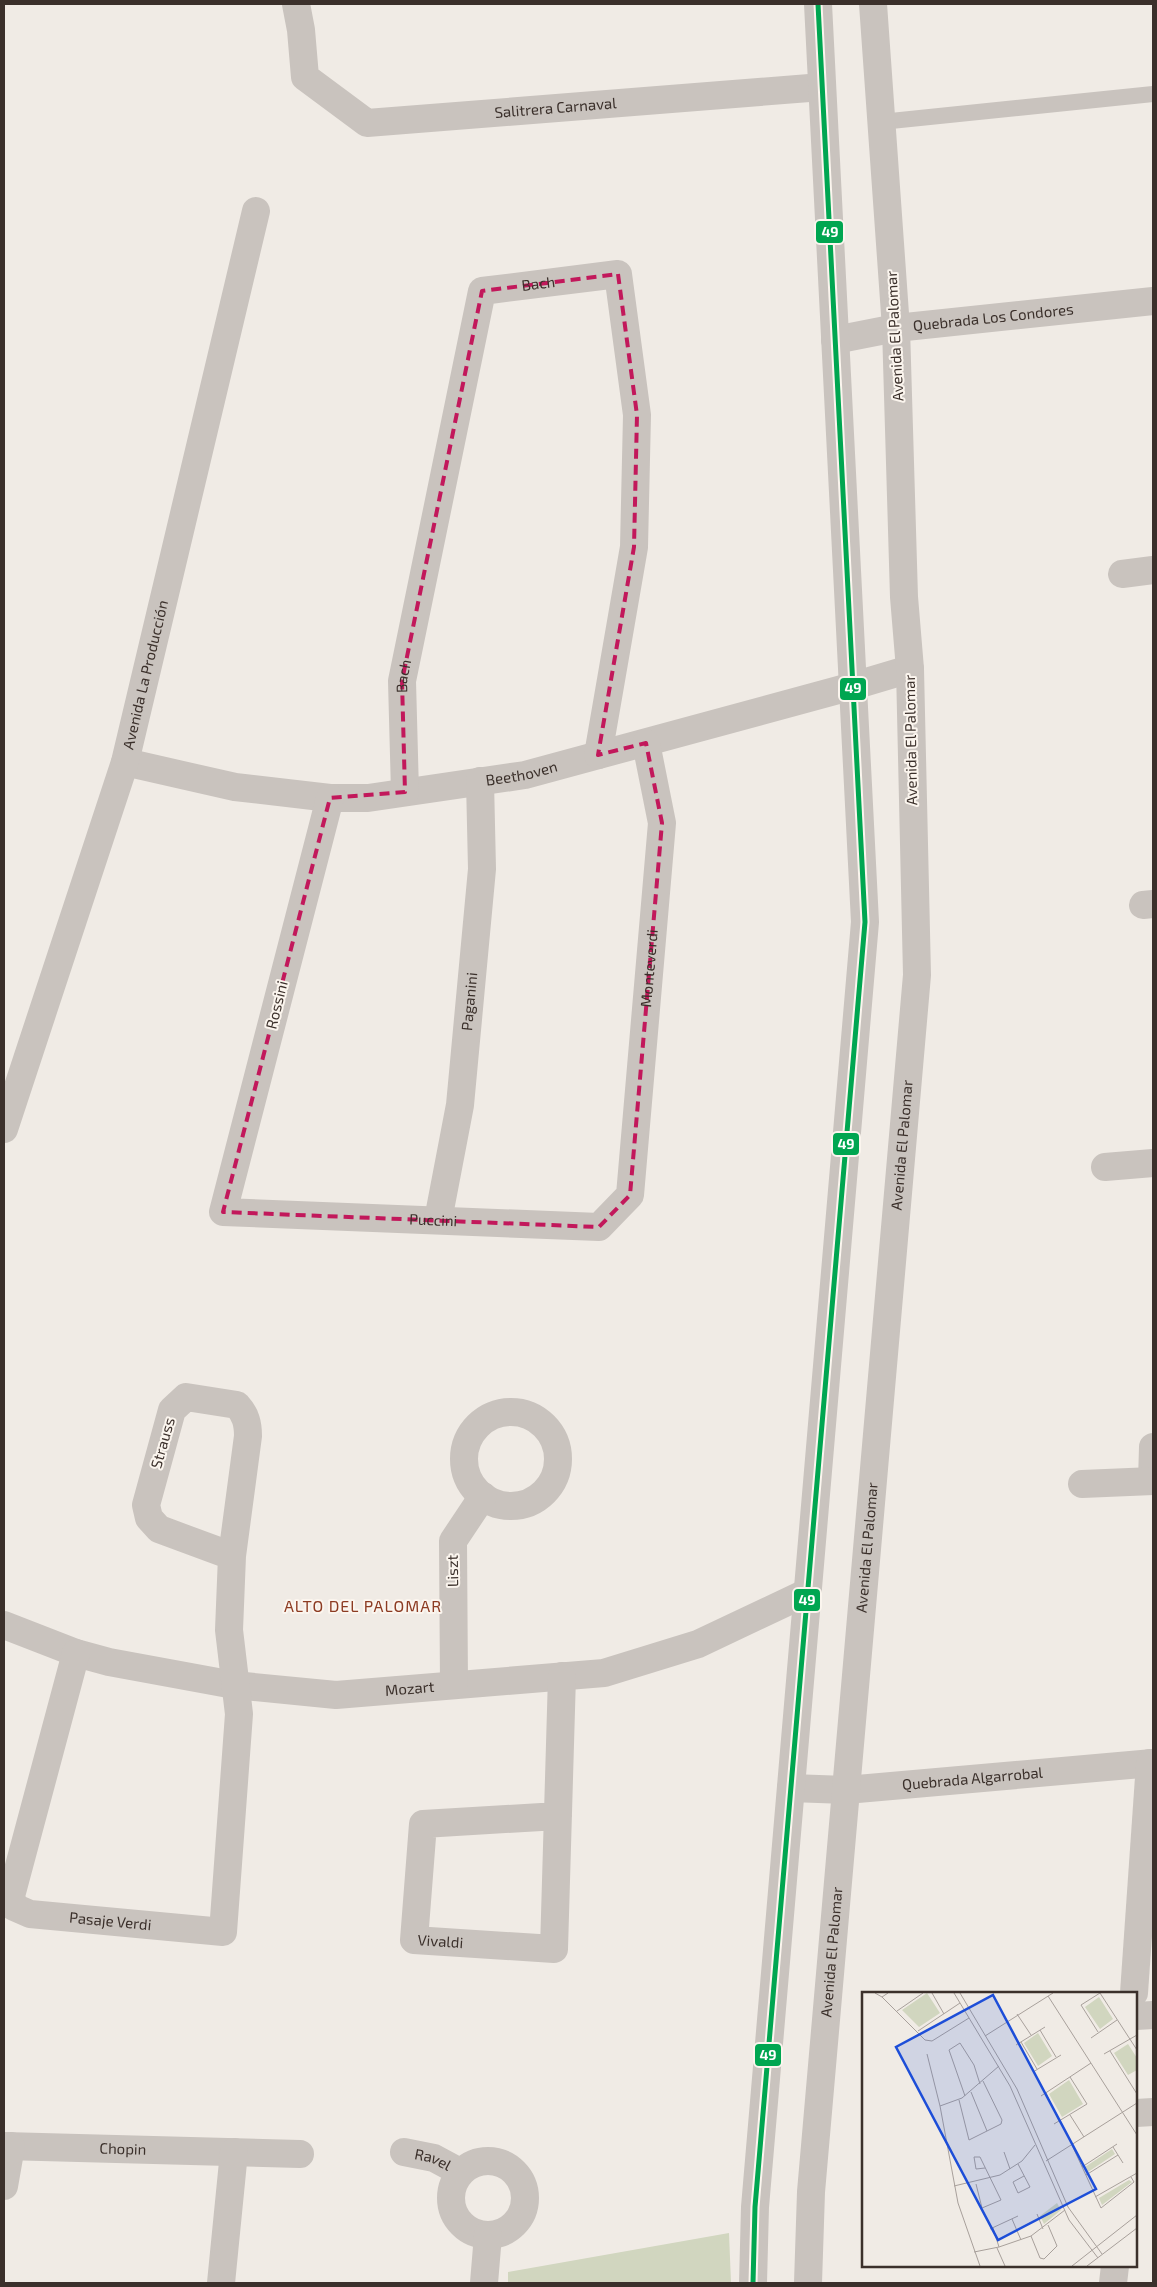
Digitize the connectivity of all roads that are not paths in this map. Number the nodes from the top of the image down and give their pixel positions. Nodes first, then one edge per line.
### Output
1 (296, 4) edge
2 (818, 4) edge
3 (873, 4) edge
4 (822, 88) junction
5 (1153, 94) edge
6 (881, 122) junction
7 (256, 211) dead end
8 (1153, 301) edge
9 (896, 328) junction
10 (835, 340) junction
11 (1153, 570) edge
12 (1122, 574) dead end
13 (910, 669) junction
14 (853, 686) junction
15 (646, 743) junction
16 (598, 755) junction
17 (125, 762) junction
18 (480, 781) junction
19 (405, 792) junction
20 (330, 798) junction
21 (4, 1128) edge
22 (1153, 1163) edge
23 (1105, 1167) dead end
24 (630, 1195) joint
25 (223, 1212) joint
26 (438, 1220) junction
27 (1153, 1447) edge
28 (1152, 1481) edge
29 (1082, 1484) dead end
30 (483, 1496) dead end
31 (232, 1556) junction
32 (808, 1592) junction
33 (4, 1626) edge
34 (76, 1653) junction
35 (562, 1676) junction
36 (234, 1685) junction
37 (454, 1685) junction
38 (1152, 1763) edge
39 (791, 1788) junction
40 (846, 1790) junction
41 (558, 1816) junction
42 (1134, 1992) edge
43 (1153, 2014) edge
44 (1137, 2016) edge
45 (1153, 2112) edge
46 (1137, 2113) edge
47 (8, 2146) edge
48 (234, 2152) junction
49 (404, 2152) dead end
50 (300, 2154) dead end
51 (460, 2172) junction
52 (4, 2186) edge
53 (488, 2235) junction
54 (1115, 2267) edge
55 (221, 2283) edge
56 (484, 2283) edge
57 (753, 2283) edge
58 (808, 2283) edge
59 (1114, 2283) edge

1 - 4 street, Salitrera Carnaval
2 - 4 street
3 - 6 street, Avenida El Palomar
4 - 10 street
5 - 6 lane
6 - 9 street, Avenida El Palomar
7 - 17 street, Avenida La Producción
8 - 9 street, Quebrada Los Condores
9 - 10 street, Quebrada Los Condores
9 - 13 street, Avenida El Palomar
10 - 14 street
11 - 12 street
13 - 14 street, Beethoven
13 - 40 street, Avenida El Palomar
14 - 15 street, Beethoven
14 - 32 street
15 - 16 street, Beethoven
15 - 24 street, Monteverdi
16 - 18 street, Beethoven
16 - 19 street, Bach
17 - 20 street, Beethoven
17 - 21 street, Avenida La Producción
18 - 19 street, Beethoven
18 - 26 street, Paganini
19 - 20 street, Beethoven
20 - 25 street, Rossini
22 - 23 street
24 - 26 street, Puccini
25 - 26 street, Puccini
27 - 28 street
28 - 29 street
30 - 37 street, Liszt
31 - 31 street, Strauss
31 - 36 street, Strauss
32 - 35 street, Mozart
32 - 39 street
33 - 34 street, Mozart
34 - 36 street, Mozart
34 - 36 street, Pasaje Verdi
35 - 37 street, Mozart
35 - 41 street, Vivaldi
36 - 37 street, Mozart
38 - 40 street, Quebrada Algarrobal
38 - 42 street
39 - 40 street, Quebrada Algarrobal
39 - 57 street
40 - 58 street, Avenida El Palomar
41 - 41 street, Vivaldi
43 - 44 street
45 - 46 street
47 - 48 street, Chopin
47 - 52 street, Chopin
48 - 50 street, Chopin
48 - 55 street
49 - 51 street, Ravel
51 - 53 street, Ravel
51 - 53 street, Ravel
53 - 56 street
54 - 59 street

